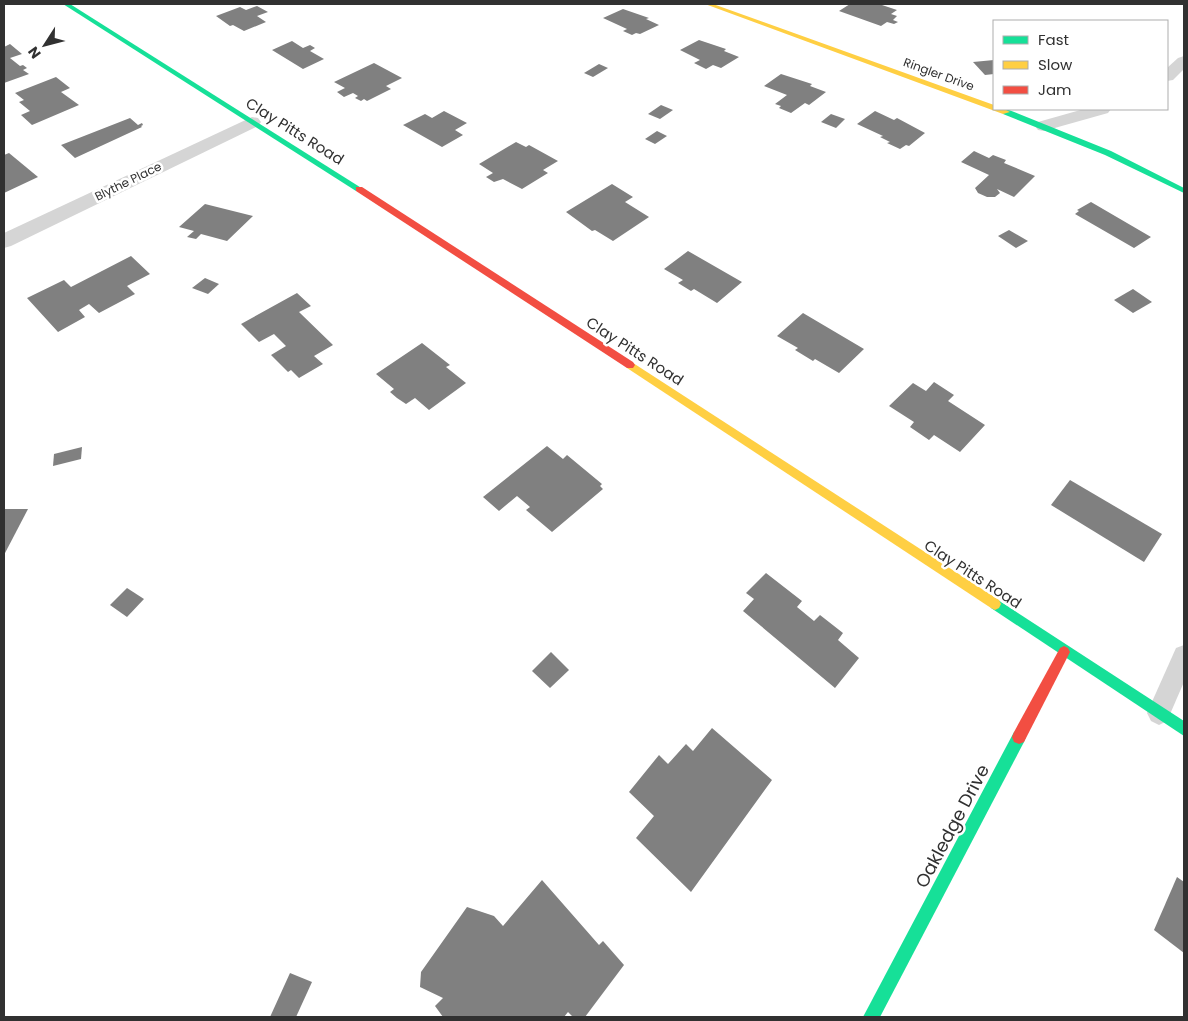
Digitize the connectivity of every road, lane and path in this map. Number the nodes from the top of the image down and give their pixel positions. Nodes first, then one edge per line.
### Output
1 (66, 4) edge
2 (708, 4) edge
3 (1184, 61) edge
4 (1168, 75) edge
5 (993, 107) edge
6 (1000, 110) edge
7 (1099, 110) edge
8 (252, 122) junction
9 (1044, 126) junction
10 (1184, 191) edge
11 (4, 241) edge
12 (1064, 652) junction
13 (1184, 656) edge
14 (1159, 713) junction
15 (1184, 729) edge
16 (871, 1017) edge

1 - 8 street, Clay Pitts Road
2 - 5 street, Ringler Drive
3 - 4 street
6 - 9 street, Ringler Drive
7 - 9 street
8 - 11 street, Blythe Place
8 - 12 street, Clay Pitts Road
9 - 10 street, Ringler Drive
12 - 14 street, Clay Pitts Road
12 - 16 street, Oakledge Drive
13 - 14 lane
14 - 15 street, Clay Pitts Road

